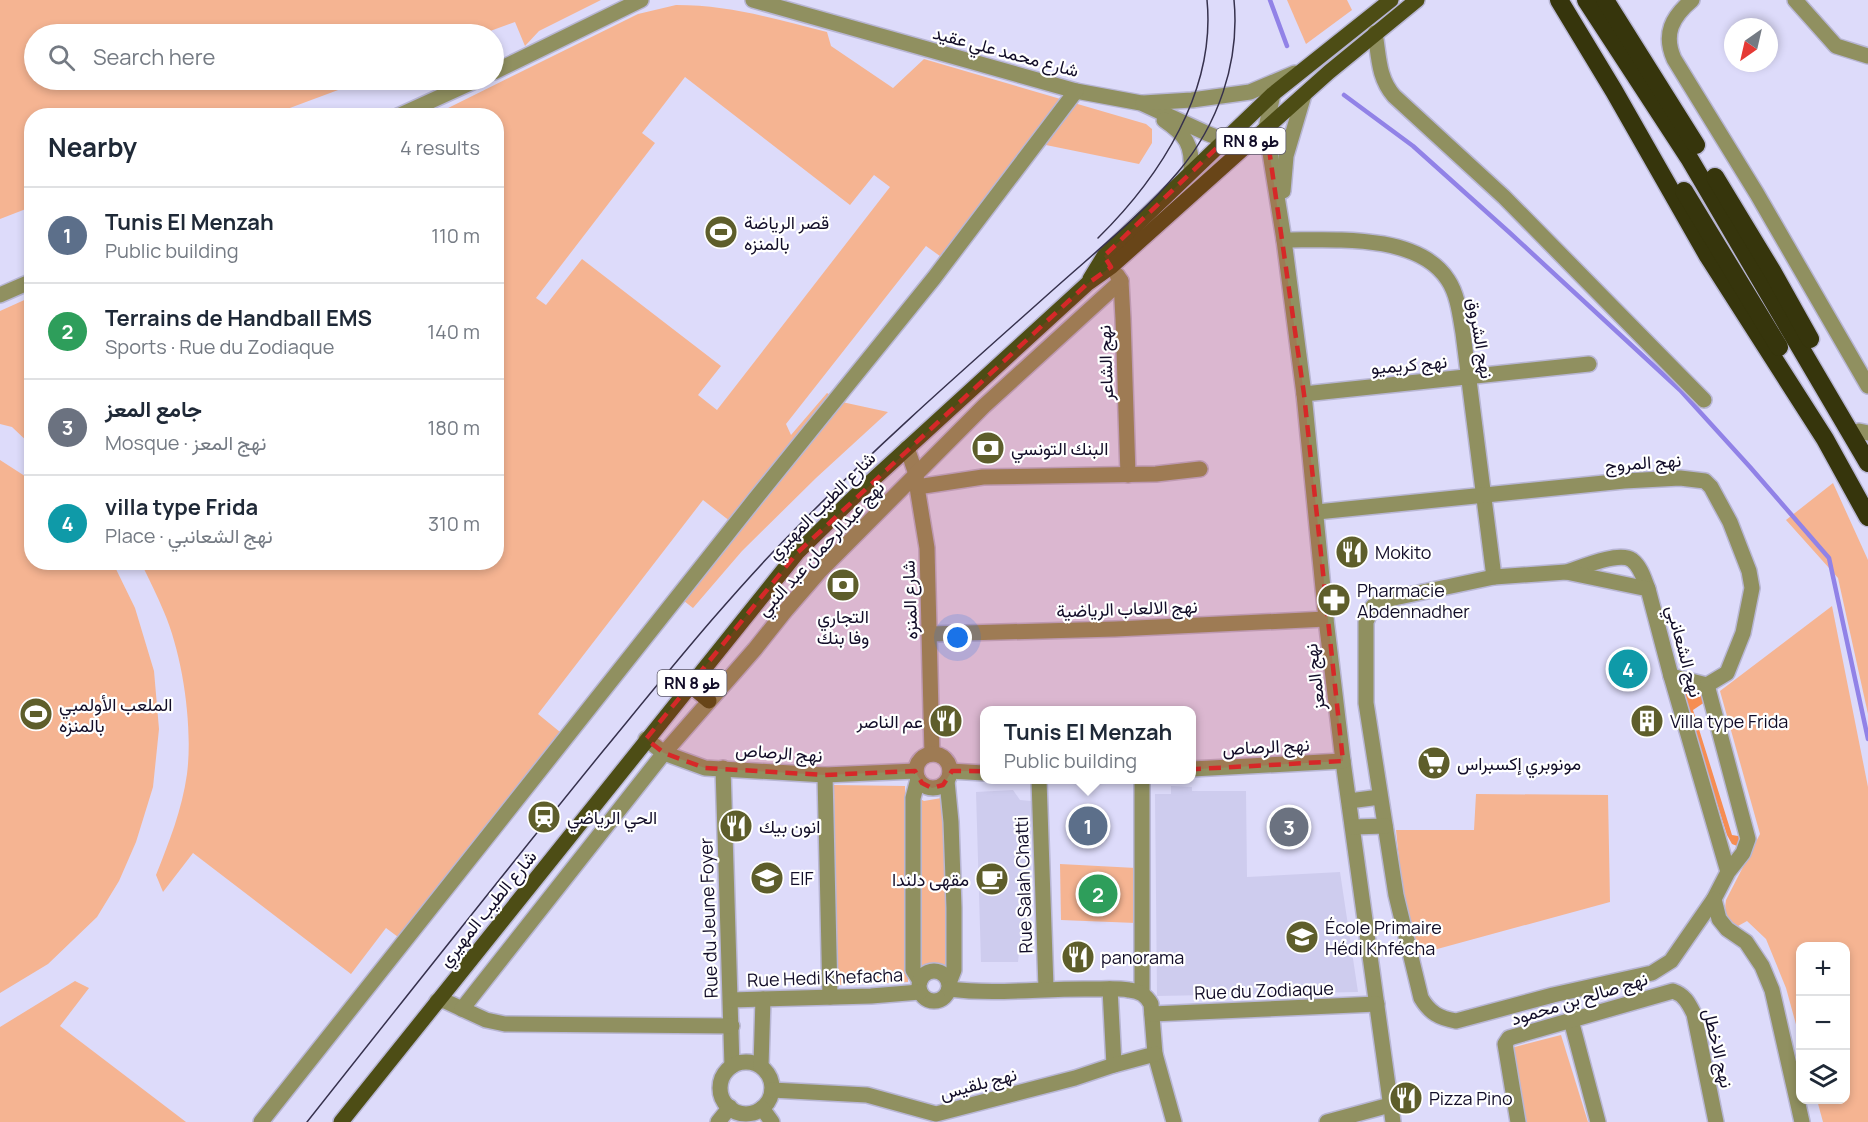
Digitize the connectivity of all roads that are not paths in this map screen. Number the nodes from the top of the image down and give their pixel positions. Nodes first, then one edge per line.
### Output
1 (641, 0) edge
2 (753, 0) edge
3 (1391, 0) edge
4 (1417, 0) edge
5 (1559, 0) edge
6 (1567, 0) edge
7 (1586, 0) edge
8 (1605, 0) edge
9 (1692, 0) edge
10 (1795, 0) edge
11 (1376, 33) junction
12 (1325, 53) junction
13 (1868, 56) edge
14 (504, 67) edge
15 (455, 90) edge
16 (1076, 91) junction
17 (1273, 94) junction
18 (1304, 95) junction
19 (1136, 102) junction
20 (416, 108) edge
21 (1266, 128) junction
22 (1225, 140) junction
23 (1244, 148) junction
24 (1191, 172) junction
25 (1283, 233) junction
26 (1108, 261) junction
27 (1121, 281) junction
28 (24, 284) edge
29 (0, 295) edge
30 (1589, 364) dead end
31 (1470, 378) junction
32 (1868, 386) edge
33 (1304, 394) junction
34 (1704, 399) dead end
35 (1864, 432) edge
36 (907, 448) junction
37 (1868, 450) edge
38 (1868, 463) edge
39 (1200, 469) dead end
40 (1128, 474) junction
41 (916, 480) junction
42 (1483, 497) junction
43 (1868, 500) edge
44 (1317, 512) junction
45 (1868, 517) edge
46 (1566, 573) junction
47 (1494, 577) junction
48 (1648, 589) junction
49 (1326, 619) junction
50 (930, 634) junction
51 (1671, 676) junction
52 (690, 685) junction
53 (1707, 685) junction
54 (709, 701) junction
55 (646, 739) junction
56 (664, 753) junction
57 (932, 754) junction
58 (1343, 761) junction
59 (723, 768) junction
60 (1196, 769) edge
61 (980, 772) edge
62 (825, 775) junction
63 (917, 775) junction
64 (949, 776) junction
65 (1039, 784) edge
66 (1142, 784) edge
67 (1380, 797) junction
68 (1349, 801) junction
69 (1385, 826) junction
70 (1353, 827) junction
71 (1728, 872) junction
72 (1714, 899) junction
73 (920, 986) junction
74 (949, 986) junction
75 (1047, 988) junction
76 (1110, 989) junction
77 (1673, 991) joint
78 (1142, 993) junction
79 (830, 998) junction
80 (763, 999) junction
81 (731, 1000) junction
82 (437, 1001) junction
83 (1377, 1004) junction
84 (462, 1009) junction
85 (1152, 1014) junction
86 (1571, 1020) junction
87 (732, 1026) junction
88 (1155, 1054) junction
89 (1114, 1065) junction
90 (732, 1066) junction
91 (760, 1066) junction
92 (772, 1090) junction
93 (1390, 1105) junction
94 (730, 1107) junction
95 (762, 1108) junction
96 (936, 1118) edge
97 (261, 1122) edge
98 (340, 1122) edge
99 (718, 1122) edge
100 (772, 1122) edge
101 (1174, 1122) edge
102 (1327, 1122) edge
103 (1392, 1122) edge
104 (1518, 1122) edge
105 (1598, 1122) edge
106 (1716, 1122) edge
107 (1802, 1122) edge

1 - 14 street
2 - 16 street, شارع محمد علي عقيد
3 - 12 main road
4 - 11 main road, شارع الطيب المهيري / RN 8 طو
5 - 45 highway
6 - 43 highway
7 - 38 highway
8 - 35 highway
9 - 32 street
10 - 13 street
11 - 18 main road, شارع الطيب المهيري / RN 8 طو
11 - 34 street
12 - 17 main road
12 - 19 street
15 - 20 street
16 - 19 street, شارع محمد علي عقيد
16 - 97 street
17 - 21 street, نهج المعز
17 - 22 main road
18 - 21 main road, شارع الطيب المهيري / RN 8 طو
18 - 25 street, نهج المعز
19 - 22 street, شارع محمد علي عقيد
19 - 24 street
21 - 23 main road, شارع الطيب المهيري / RN 8 طو
21 - 25 street, نهج المعز
22 - 23 street, شارع محمد علي عقيد
22 - 24 main road
23 - 26 main road, شارع الطيب المهيري / RN 8 طو
24 - 26 main road
25 - 31 street, نهج الشروق
25 - 33 street, نهج المعز
26 - 27 street
26 - 36 main road, شارع الطيب المهيري / RN 8 طو
27 - 40 street, نهج الشاعر
27 - 41 street, نهج عبدالرحمان عبد النبي
28 - 29 street
30 - 31 street, نهج كريميو
31 - 33 street, نهج كريميو
31 - 42 street, نهج الشروق
33 - 44 street, نهج المعز
35 - 37 highway
36 - 41 street, شارع المنزه
36 - 52 main road, شارع الطيب المهيري / RN 8 طو
39 - 40 street
40 - 41 street
41 - 50 street, شارع المنزه
41 - 54 street, نهج عبدالرحمان عبد النبي
42 - 44 street, نهج المروج
42 - 47 street, نهج الشروق
42 - 53 street, نهج المروج
44 - 49 street, نهج المعز
46 - 47 street, نهج الشعانبي
46 - 48 street, نهج الشعانبي
46 - 48 street
47 - 67 street, نهج الشعانبي
48 - 51 street, نهج الشعانبي
49 - 50 street, نهج الالعاب الرياضية
49 - 58 street, نهج المعز
50 - 57 street, شارع المنزه
51 - 53 street
51 - 71 street, نهج الشعانبي
52 - 54 main road
52 - 55 main road, شارع الطيب المهيري / RN 8 طو
53 - 71 street
54 - 56 street, نهج عبدالرحمان عبد النبي
55 - 56 street, نهج الرصاص
55 - 82 main road, شارع الطيب المهيري / RN 8 طو
56 - 59 street, نهج الرصاص
56 - 84 street, نهج عبدالرحمان عبد النبي
57 - 63 street
57 - 64 street
58 - 60 street, نهج الرصاص
58 - 68 street, نهج المعز
59 - 62 street, نهج الرصاص
59 - 81 street, Rue du Jeune Foyer
61 - 64 street, نهج الرصاص
62 - 63 street, نهج الرصاص
62 - 79 street
63 - 64 street, نهج الرصاص
63 - 73 street
64 - 74 street
65 - 75 street, Rue Salah Chatti
66 - 78 street
67 - 68 street
67 - 69 street
68 - 70 street, نهج المعز
69 - 70 street
69 - 72 street
70 - 83 street, نهج المعز
71 - 72 street
72 - 107 street
73 - 74 street
73 - 74 street
73 - 79 street, Rue Hedi Khefacha
74 - 75 street
75 - 76 street
76 - 78 street
76 - 89 street
77 - 86 street, نهج صالح بن محمود
77 - 106 street, نهج الاخطل
78 - 85 street
79 - 80 street, Rue Hedi Khefacha
80 - 81 street, Rue Hedi Khefacha
80 - 91 street
81 - 87 street, Rue du Jeune Foyer
82 - 84 street
82 - 98 main road, شارع الطيب المهيري / RN 8 طو
83 - 85 street, Rue du Zodiaque
83 - 93 street, نهج المعز
84 - 87 street
85 - 88 street
86 - 104 street, نهج صالح بن محمود
86 - 105 street
87 - 90 street, Rue du Jeune Foyer
88 - 89 street, نهج بلقيس
88 - 101 street
89 - 96 street, نهج بلقيس
90 - 91 street
90 - 94 street
91 - 92 street
92 - 95 street
92 - 96 street, نهج بلقيس
93 - 102 street
93 - 103 street, نهج المعز
94 - 95 street
94 - 99 street
95 - 100 street

